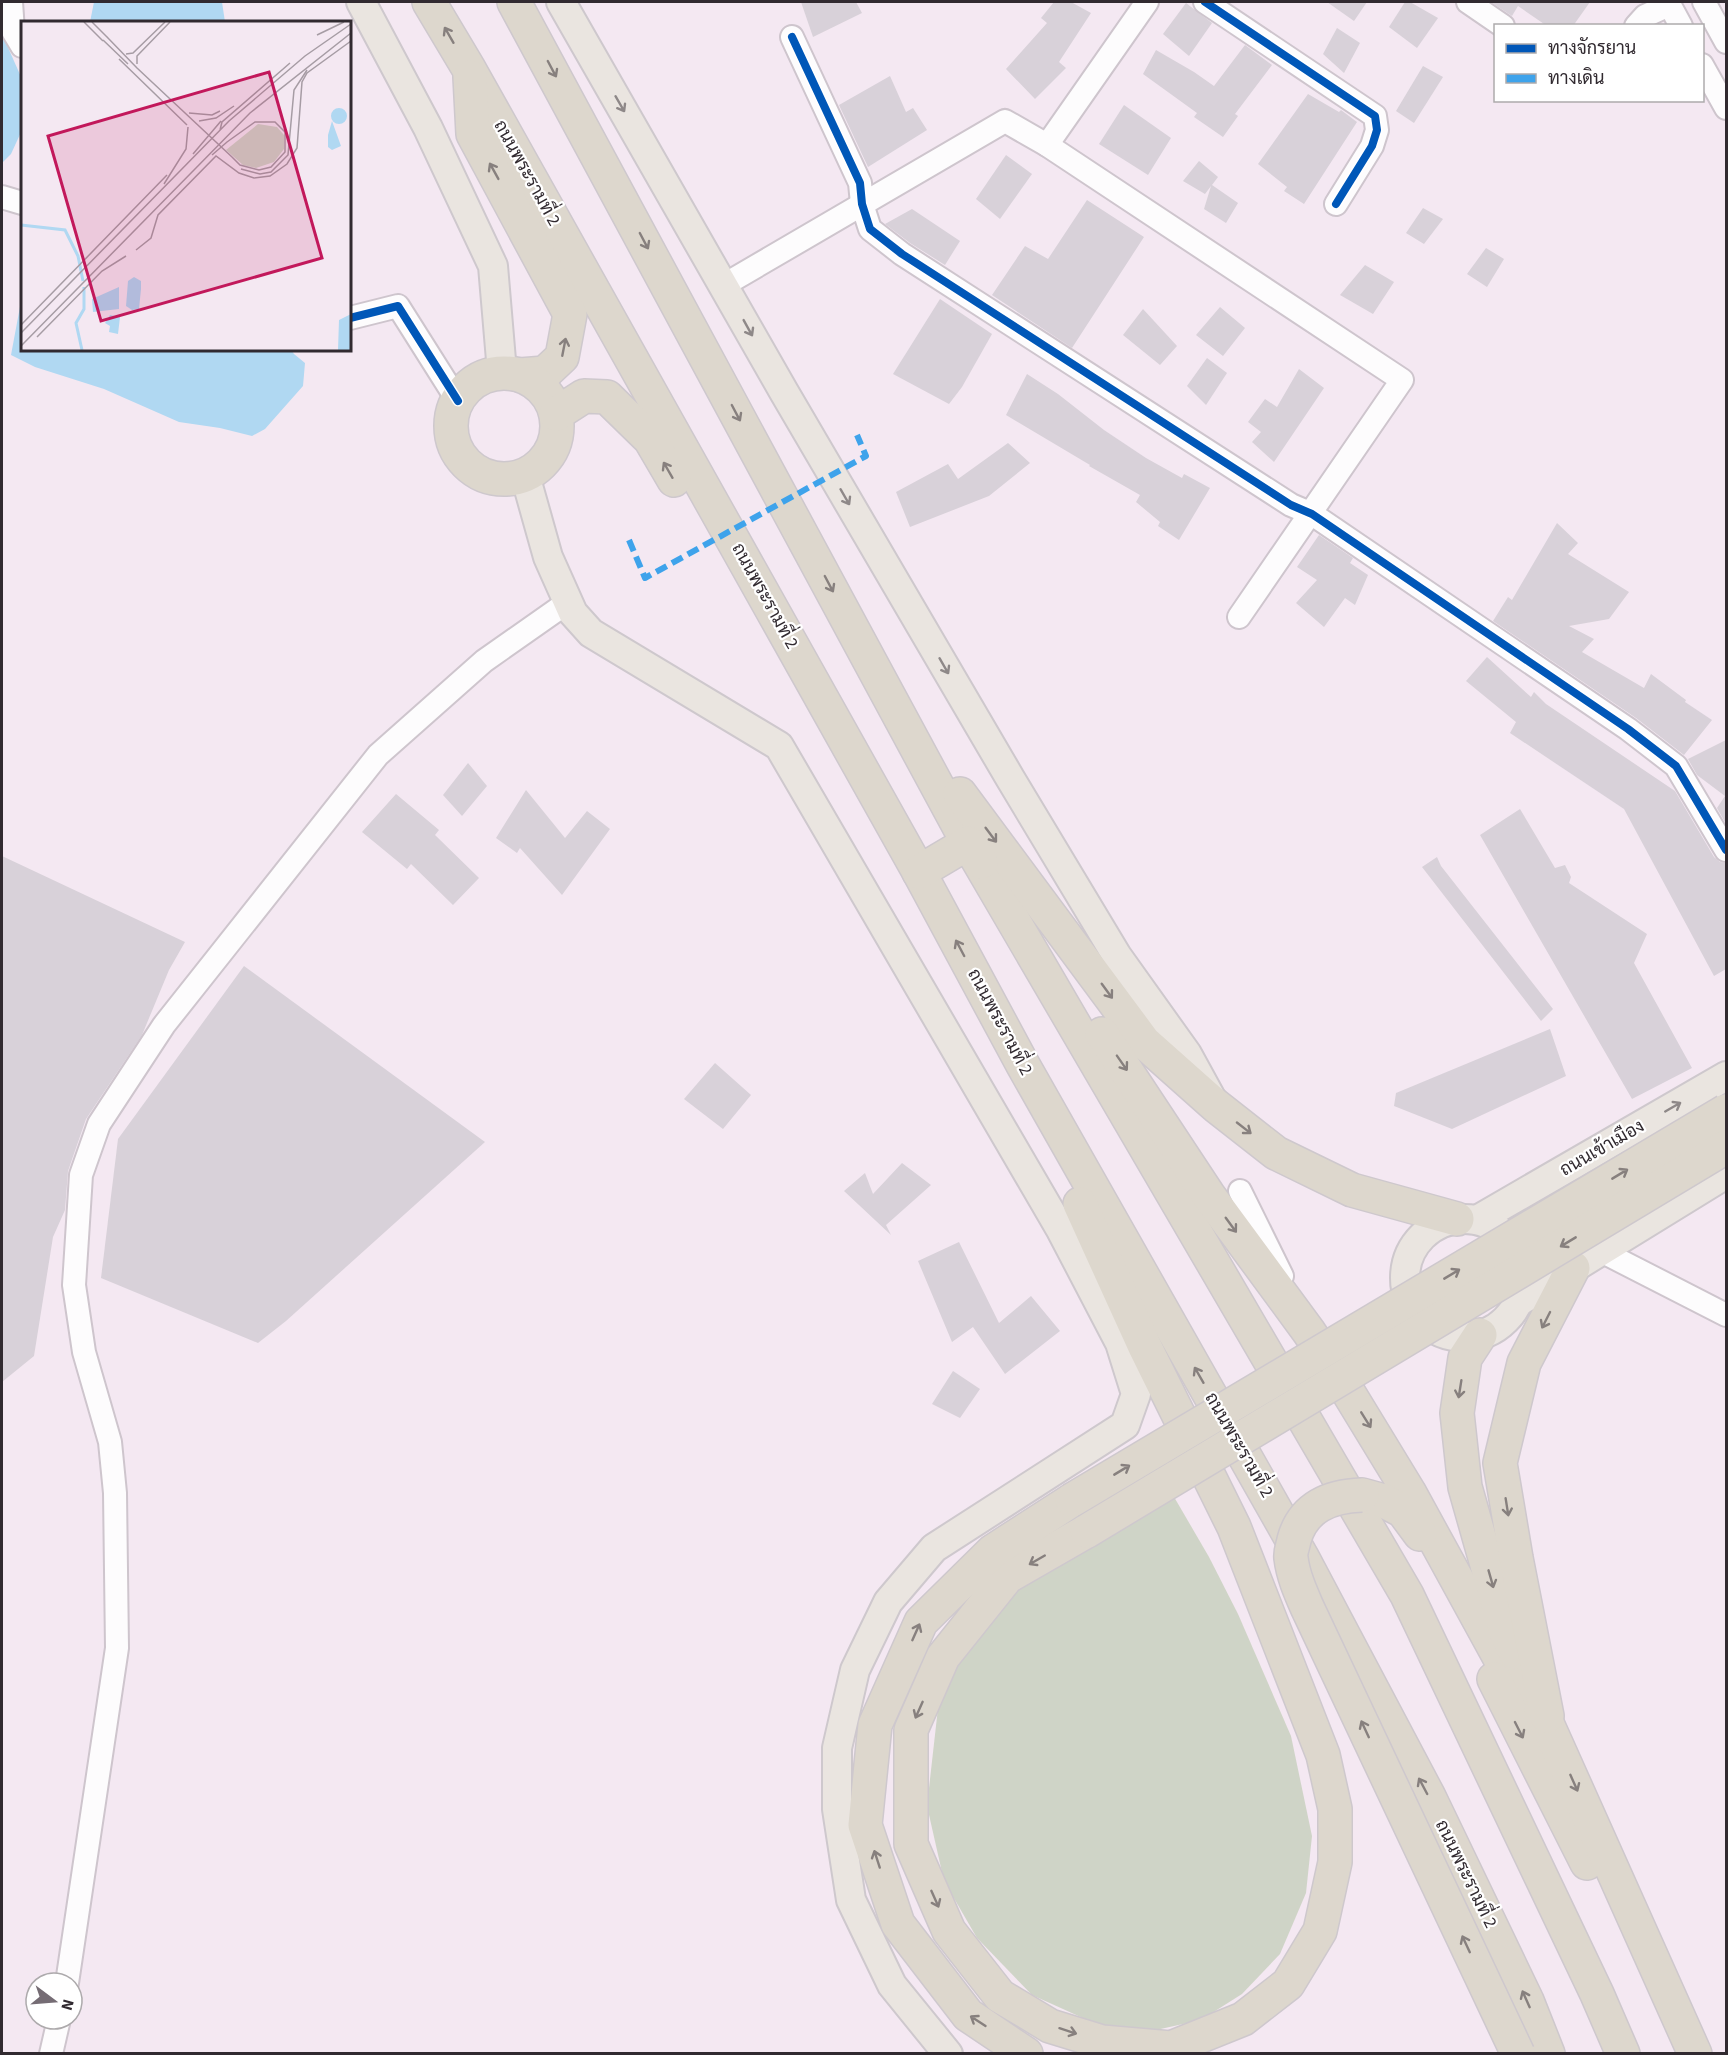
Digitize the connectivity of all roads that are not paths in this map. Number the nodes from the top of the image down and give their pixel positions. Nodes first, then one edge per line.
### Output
1 (11, 2) edge
2 (361, 2) edge
3 (429, 2) edge
4 (1147, 2) edge
5 (1205, 2) edge
6 (1468, 2) edge
7 (1704, 2) edge
8 (1668, 3) edge
9 (565, 9) edge
10 (519, 10) edge
11 (1500, 24) edge
12 (1638, 24) edge
13 (1680, 24) edge
14 (792, 37) dead end
15 (1726, 42) edge
16 (21, 44) edge
17 (469, 69) junction
18 (1704, 69) edge
19 (1726, 108) edge
20 (1047, 145) junction
21 (862, 204) junction
22 (1336, 204) dead end
23 (724, 285) junction
24 (351, 318) edge
25 (511, 374) junction
26 (458, 401) junction
27 (556, 414) junction
28 (525, 475) junction
29 (1311, 514) junction
30 (568, 602) junction
31 (1239, 617) dead end
32 (808, 673) junction
33 (893, 704) junction
34 (968, 843) junction
35 (1726, 850) edge
36 (919, 872) junction
37 (1023, 1065) junction
38 (1726, 1076) edge
39 (1216, 1106) junction
40 (1726, 1111) edge
41 (1726, 1147) edge
42 (1726, 1174) edge
43 (1240, 1191) dead end
44 (1467, 1220) junction
45 (1601, 1251) junction
46 (1573, 1268) junction
47 (1407, 1295) junction
48 (1518, 1302) junction
49 (1726, 1316) edge
50 (1431, 1328) junction
51 (1480, 1335) junction
52 (1314, 1340) junction
53 (1342, 1382) junction
54 (1549, 1730) junction
55 (69, 1971) edge
56 (56, 2031) edge
57 (51, 2054) edge
58 (948, 2054) edge
59 (1026, 2054) edge
60 (1518, 2054) edge
61 (1548, 2054) edge
62 (1623, 2054) edge
63 (1673, 2054) edge
64 (1695, 2054) edge

1 - 16 street
2 - 25 main road
17 -> 3 highway, ถนนพระรามที่ 2
4 - 20 street
5 - 22 street
6 - 11 street
7 - 15 street
8 - 12 street
8 - 13 street
9 -> 23 main road
10 -> 33 highway
14 - 21 street
25 -> 17 highway
17 - 32 highway, ถนนพระรามที่ 2
18 - 19 street
20 - 21 street
20 - 29 street
21 - 23 street
21 - 29 street
23 -> 39 main road
24 - 26 street
25 - 26 highway
25 - 27 highway
26 - 28 highway
27 - 28 highway
32 -> 27 highway
28 - 30 main road
29 - 31 street
29 - 35 street
30 - 55 street
30 - 58 main road
32 - 36 highway, ถนนพระรามที่ 2
33 - 34 highway
33 -> 39 highway
34 - 36 highway
34 -> 52 highway
34 - 62 highway
37 -> 36 highway, ถนนพระรามที่ 2
41 -> 37 highway, bridge
61 -> 37 highway, ถนนพระรามที่ 2
44 -> 38 main road, ถนนเข้าเมือง
39 -> 44 highway
59 -> 40 highway, bridge
42 - 45 main road
43 - 52 street
44 - 47 main road, ถนนเข้าเมือง
44 - 48 main road
45 - 46 main road
45 - 49 street
46 - 48 main road
46 -> 54 highway
47 - 50 main road
47 - 52 highway
48 - 51 main road
50 - 51 main road
50 - 53 highway
51 -> 54 highway
52 - 53 highway
53 -> 54 highway
54 -> 64 highway
56 - 57 street
60 -> 63 highway, bridge

